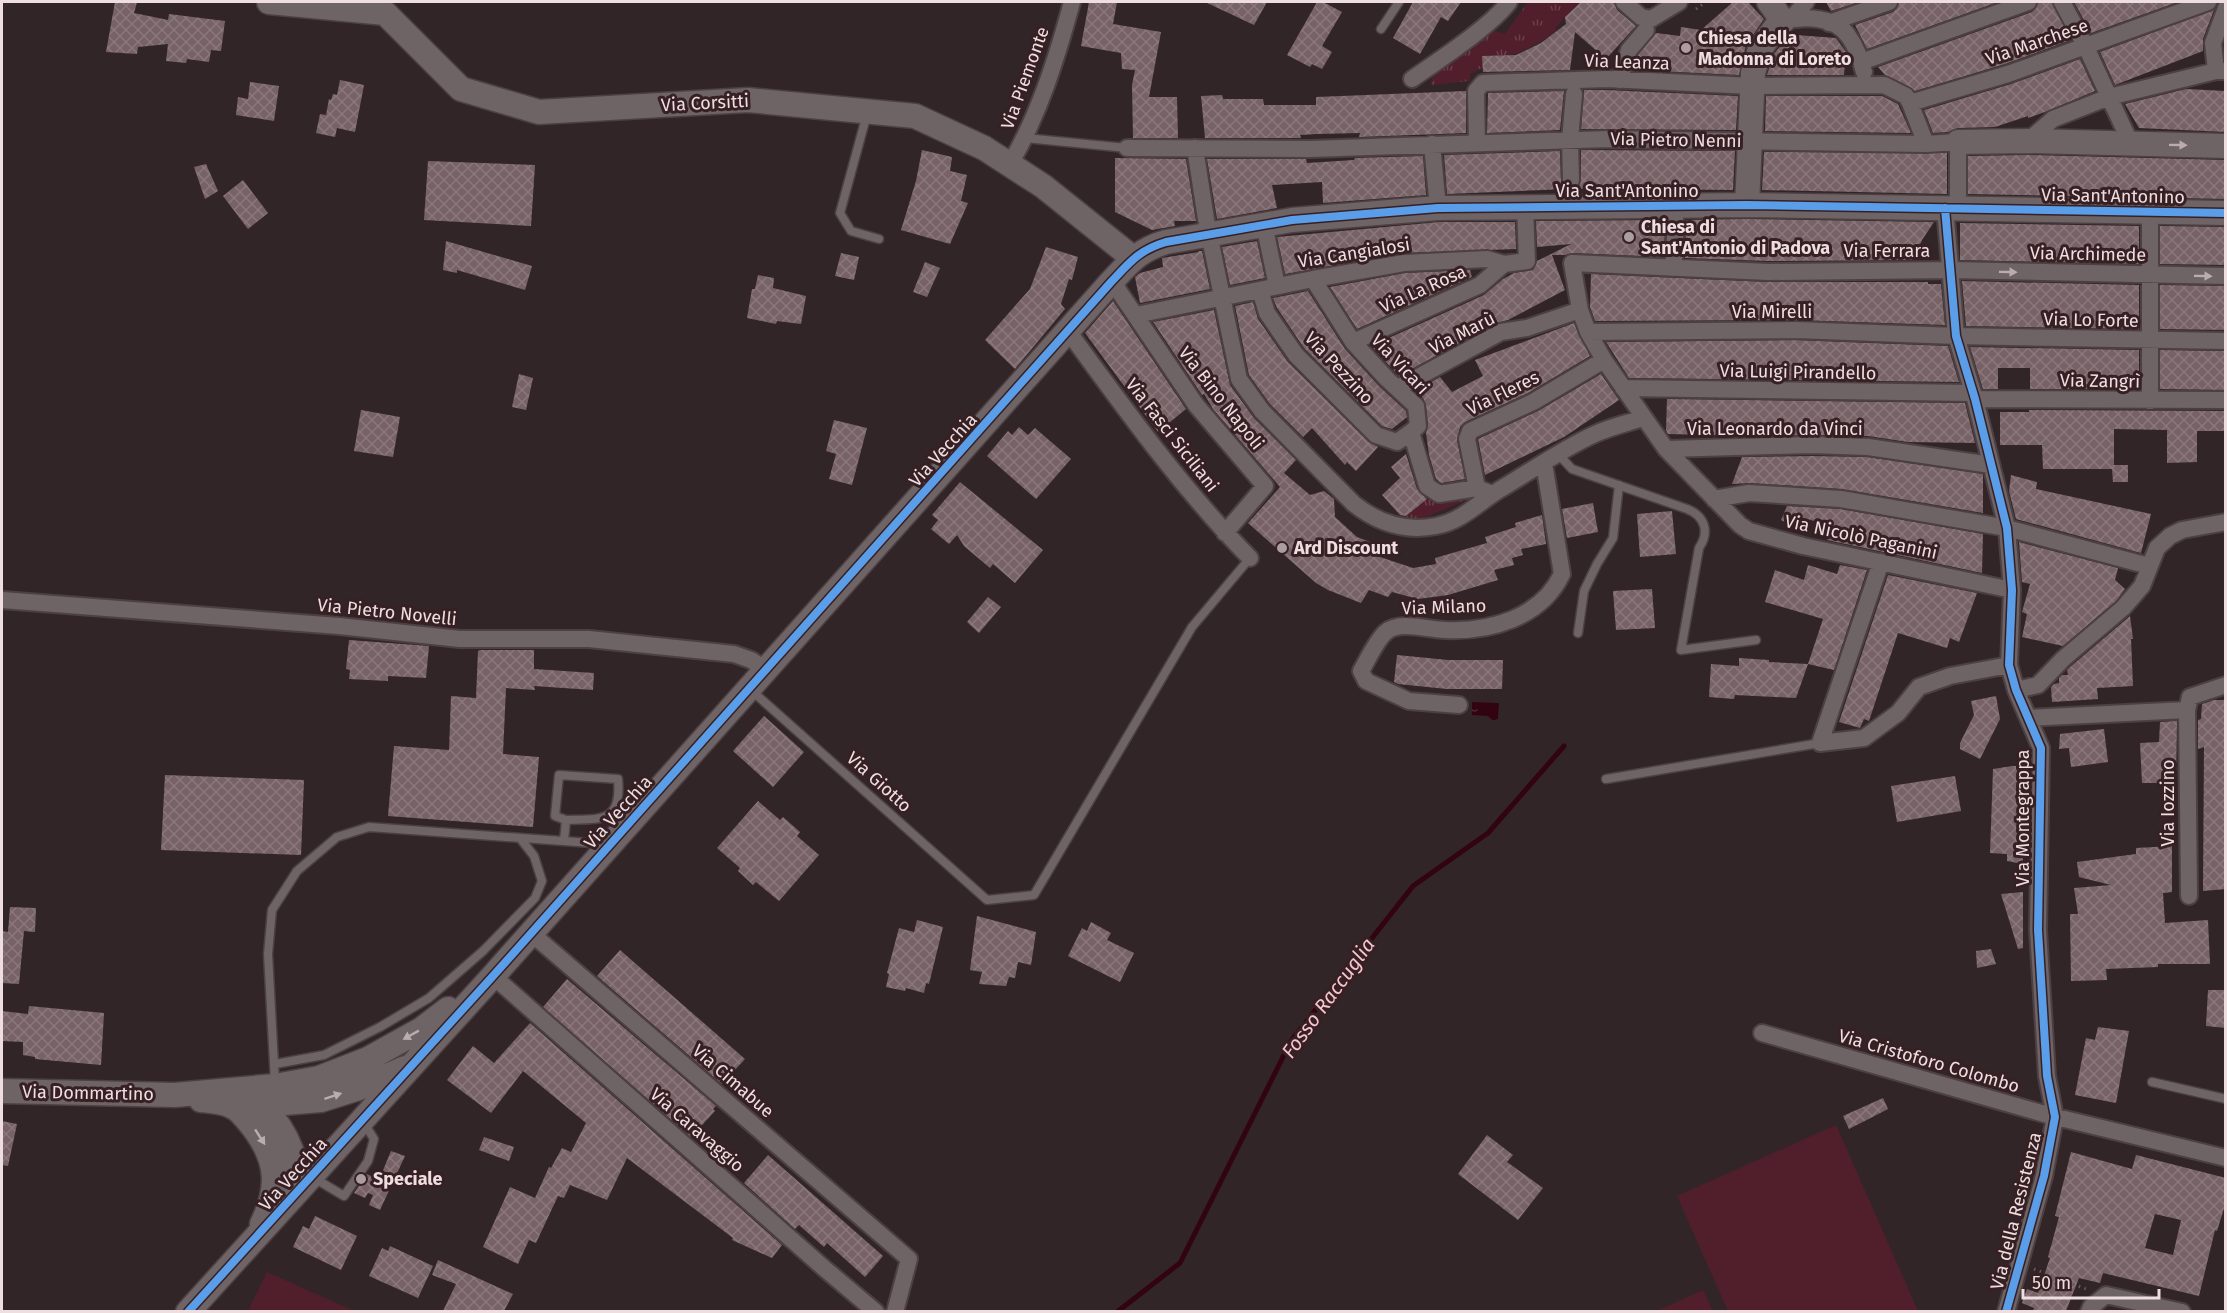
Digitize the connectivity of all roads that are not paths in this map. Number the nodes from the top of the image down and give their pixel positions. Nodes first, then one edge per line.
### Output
1 (269, 2) edge
2 (1072, 2) edge
3 (1399, 2) edge
4 (1509, 2) edge
5 (1624, 2) edge
6 (1679, 2) edge
7 (1769, 2) edge
8 (1806, 2) edge
9 (1889, 2) edge
10 (2028, 2) edge
11 (2062, 2) edge
12 (2208, 2) edge
13 (2226, 8) edge
14 (1787, 20) junction
15 (1829, 23) junction
16 (1651, 24) junction
17 (1381, 29) dead end
18 (2086, 47) junction
19 (1861, 62) junction
20 (2221, 71) edge
21 (1412, 79) dead end
22 (1620, 80) junction
23 (1869, 85) junction
24 (1752, 86) junction
25 (1575, 94) dead end
26 (2109, 97) junction
27 (1910, 103) junction
28 (868, 111) junction
29 (1025, 138) junction
30 (1570, 140) junction
31 (1749, 141) junction
32 (2028, 141) junction
33 (1958, 142) junction
34 (1477, 143) junction
35 (1432, 144) junction
36 (1926, 144) junction
37 (2131, 144) junction
38 (2226, 146) edge
39 (1127, 148) joint
40 (1195, 148) junction
41 (1010, 164) junction
42 (1571, 180) dead end
43 (1747, 205) junction
44 (1525, 207) junction
45 (1675, 207) junction
46 (1438, 208) junction
47 (1952, 208) junction
48 (2150, 212) junction
49 (2226, 213) edge
50 (1264, 224) junction
51 (1210, 234) junction
52 (879, 239) dead end
53 (1133, 258) junction
54 (1572, 263) joint
55 (1504, 264) junction
56 (1672, 268) junction
57 (1950, 270) junction
58 (2150, 274) junction
59 (2226, 276) edge
60 (1313, 279) junction
61 (1112, 281) junction
62 (1277, 286) junction
63 (1260, 290) junction
64 (1222, 298) junction
65 (1580, 310) junction
66 (1136, 315) junction
67 (1068, 331) junction
68 (1588, 332) junction
69 (1956, 336) junction
70 (2150, 340) junction
71 (2226, 341) edge
72 (1353, 342) junction
73 (1604, 360) junction
74 (1398, 388) junction
75 (1623, 388) junction
76 (1973, 396) junction
77 (2226, 400) edge
78 (2150, 401) junction
79 (1643, 417) junction
80 (1411, 432) junction
81 (1666, 449) junction
82 (1558, 454) junction
83 (1544, 463) junction
84 (1991, 465) junction
85 (1619, 485) junction
86 (1484, 491) junction
87 (1714, 499) junction
88 (2226, 522) edge
89 (2007, 528) junction
90 (1225, 533) junction
91 (1250, 558) joint
92 (1881, 562) junction
93 (2149, 566) junction
94 (2012, 590) junction
95 (2, 600) edge
96 (1578, 633) dead end
97 (1756, 640) dead end
98 (2008, 664) junction
99 (765, 669) junction
100 (2226, 684) edge
101 (749, 688) junction
102 (2016, 690) junction
103 (1459, 705) dead end
104 (2187, 710) junction
105 (2029, 718) junction
106 (1820, 742) junction
107 (1606, 779) dead end
108 (566, 820) junction
109 (520, 838) junction
110 (564, 841) junction
111 (609, 844) junction
112 (2189, 897) dead end
113 (531, 933) junction
114 (493, 976) junction
115 (1762, 1033) dead end
116 (412, 1065) junction
117 (275, 1075) junction
118 (2152, 1082) dead end
119 (2, 1091) edge
120 (235, 1098) junction
121 (2226, 1099) edge
122 (261, 1106) junction
123 (2055, 1117) junction
124 (362, 1120) junction
125 (2226, 1158) edge
126 (305, 1183) junction
127 (254, 1239) junction
128 (2094, 1306) edge
129 (188, 1311) edge
130 (876, 1311) edge
131 (896, 1311) edge
132 (2006, 1311) edge
133 (2182, 1311) edge

1 - 28 street, Via Corsitti
2 - 29 street, Via Piemonte
3 - 17 lane
4 - 21 street
5 - 16 street
6 - 16 street
7 - 14 street
8 - 14 street
9 - 15 street
10 - 19 street
11 - 18 street
12 - 18 street, Via Marchese
13 - 20 street
14 - 15 street
14 - 24 street
15 - 19 street
16 - 22 street
18 - 26 street
18 - 27 street, Via Marchese
19 - 23 street
20 - 26 street
22 - 24 street, Via Leanza
22 - 34 street, Via Leanza
23 - 24 street, Via Leanza
23 - 27 street, Via Leanza
24 - 31 street
25 - 30 street
26 - 32 street
26 - 37 street
27 - 36 street
28 - 41 street, Via Corsitti
28 - 52 lane
29 - 39 lane
29 - 41 street, Via Piemonte
30 - 31 street, Via Pietro Nenni
30 - 34 street, Via Pietro Nenni
30 - 42 street
31 - 36 street, Via Pietro Nenni
31 - 43 street
32 - 33 street, Via Pietro Nenni
32 - 37 street, Via Pietro Nenni
33 - 36 street, Via Pietro Nenni
33 - 47 street, Via Montegrappa
34 - 35 street, Via Pietro Nenni
35 - 40 street, Via Pietro Nenni
35 - 46 street
37 -> 38 street, Via Pietro Nenni
39 - 40 street, Via Pietro Nenni
40 - 51 street
41 - 53 street, Via Corsitti
43 - 45 street, Via Sant'Antonino
43 - 47 street, Via Sant'Antonino
44 - 45 street, Via Sant'Antonino
44 - 46 street, Via Sant'Antonino
44 - 55 street
45 - 56 street
46 - 50 street, Via Sant'Antonino
47 - 48 street, Via Sant'Antonino
47 - 57 street, Via Montegrappa
48 - 49 street, Via Sant'Antonino
48 - 58 street
50 - 51 street, Via Sant'Antonino
50 - 62 street
51 - 53 street, Via Sant'Antonino
51 - 64 street
53 - 61 street, Via Sant'Antonino
54 - 56 street, Via Ferrara
54 - 65 street, Via Nicolò Paganini
55 - 60 street, Via Cangialosi
55 - 72 street, Via La Rosa
56 - 57 street, Via Ferrara
57 -> 58 street, Via Archimede
57 - 69 street, Via Montegrappa
58 -> 59 street, Via Archimede
58 - 70 street
60 - 62 street, Via Cangialosi
60 - 72 street, Via Vicari
61 - 66 street, Via Bino Napoli
61 - 67 street, Via Sant'Antonino
62 - 63 street, Via Cangialosi
63 - 64 street, Via Cangialosi
63 - 80 street, Via Pezzino
64 - 66 street, Via Cangialosi
64 - 86 street
65 - 68 street, Via Nicolò Paganini
65 - 74 street, Via Marù
66 - 90 street, Via Bino Napoli
67 - 90 street, Via Fasci Siciliani
67 - 99 street, Via Vecchia
68 - 69 street, Via Mirelli
68 - 73 street, Via Nicolò Paganini
69 - 70 street, Via Lo Forte
69 - 76 street, Via Montegrappa
70 - 71 street, Via Lo Forte
70 - 78 street
72 - 74 street, Via Vicari
73 - 75 street, Via Nicolò Paganini
73 - 86 street, Via Fleres
74 - 80 street, Via Vicari
75 - 76 street, Via Luigi Pirandello
75 - 79 street, Via Nicolò Paganini
76 - 78 street, Via Zangrì
76 - 84 street, Via Montegrappa
77 - 78 street, Via Zangrì
79 - 81 street, Via Nicolò Paganini
79 - 82 street
80 - 86 street, Via Vicari
81 - 84 street, Via Leonardo da Vinci
81 - 87 street, Via Nicolò Paganini
82 - 83 street
82 - 85 lane
83 - 86 street
83 - 103 street, Via Milano
84 - 89 street, Via Montegrappa
85 - 96 lane
85 - 97 lane
87 - 89 street
87 - 92 street, Via Nicolò Paganini
88 - 93 street
89 - 93 street
89 - 94 street, Via Montegrappa
90 - 91 street, Via Fasci Siciliani
91 - 101 lane, Via Giotto
92 - 94 street, Via Nicolò Paganini
92 - 106 street
93 - 102 street
94 - 98 street, Via Montegrappa
95 - 99 street, Via Pietro Novelli
98 - 102 street, Via Montegrappa
98 - 106 street
99 - 101 street, Via Vecchia
100 - 104 street
101 - 111 street, Via Vecchia
102 - 105 street, Via Montegrappa
104 - 105 street
104 - 112 street, Via Iozzino
105 - 123 street, Via Montegrappa
106 - 107 lane
108 - 108 lane
108 - 110 lane
109 - 110 lane
109 - 117 lane
109 - 117 lane
110 - 111 lane
111 - 113 street, Via Vecchia
113 - 114 street, Via Vecchia
113 - 131 street, Via Cimabue
114 - 116 street, Via Vecchia
114 -> 117 street
114 - 130 street, Via Caravaggio
115 - 123 street, Via Cristoforo Colombo
122 -> 116 street
116 - 124 street, Via Vecchia
117 - 120 street
118 - 121 lane
119 - 120 street, Via Dommartino
120 - 122 street
120 -> 127 street
122 - 126 street
123 - 125 street, Via Cristoforo Colombo
123 - 132 street, Via della Resistenza
124 - 126 street, Via Vecchia
124 - 126 lane
126 - 127 street, Via Vecchia
127 - 129 street, Via Vecchia
128 - 133 street

